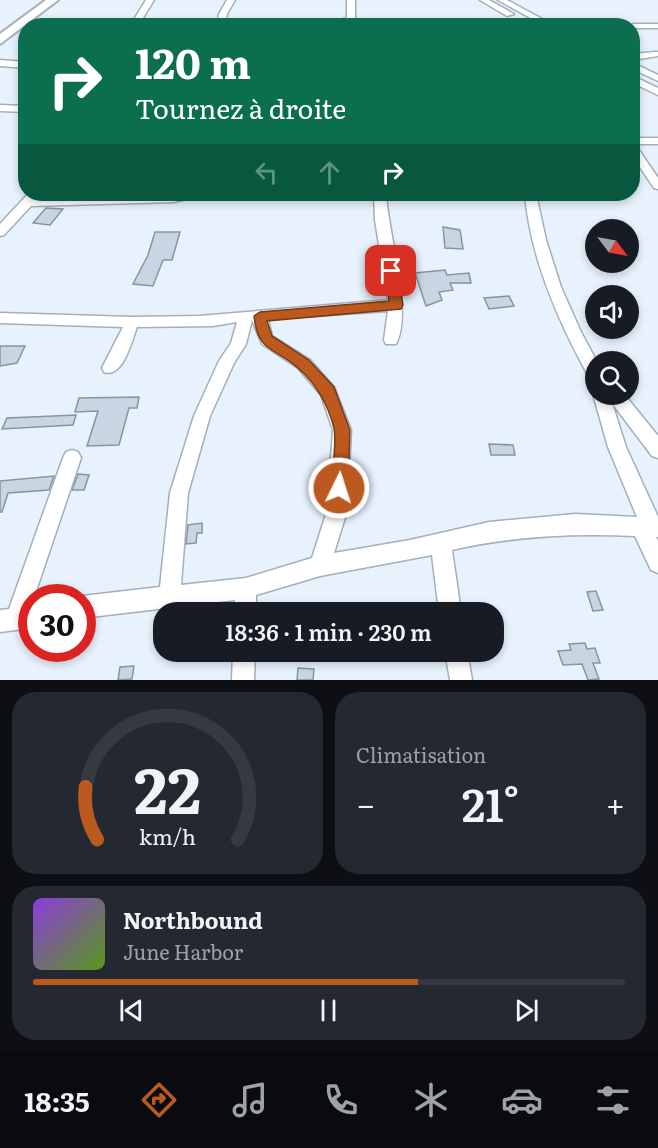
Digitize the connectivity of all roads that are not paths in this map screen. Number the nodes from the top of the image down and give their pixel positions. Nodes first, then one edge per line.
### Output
1 (53, 0) edge
2 (150, 0) edge
3 (231, 0) edge
4 (351, 0) edge
5 (484, 0) edge
6 (502, 0) edge
7 (29, 18) edge
8 (139, 18) edge
9 (222, 18) edge
10 (350, 18) edge
11 (518, 18) edge
12 (535, 18) edge
13 (18, 26) edge
14 (640, 26) edge
15 (658, 26) edge
16 (0, 40) edge
17 (655, 54) dead end
18 (640, 56) edge
19 (0, 63) edge
20 (18, 64) edge
21 (640, 69) edge
22 (658, 78) edge
23 (640, 83) edge
24 (658, 92) edge
25 (0, 108) edge
26 (18, 109) edge
27 (640, 141) edge
28 (658, 141) edge
29 (640, 159) edge
30 (658, 186) edge
31 (28, 201) edge
32 (380, 201) edge
33 (532, 201) edge
34 (0, 232) edge
35 (396, 305) junction
36 (253, 317) junction
37 (0, 318) edge
38 (132, 322) junction
39 (391, 340) dead end
40 (585, 356) edge
41 (110, 368) dead end
42 (604, 405) edge
43 (623, 405) edge
44 (658, 450) edge
45 (72, 458) dead end
46 (650, 527) edge
47 (441, 544) junction
48 (658, 563) edge
49 (320, 567) junction
50 (246, 588) junction
51 (170, 597) junction
52 (245, 602) edge
53 (449, 602) edge
54 (96, 605) edge
55 (16, 619) edge
56 (244, 662) edge
57 (458, 662) edge
58 (243, 680) edge
59 (461, 680) edge

1 - 7 highway
2 - 8 street
3 - 9 street
4 - 10 street
5 - 11 street
6 - 12 street
13 - 16 highway
14 - 15 street
17 - 18 street
19 - 20 street
21 - 22 street
23 - 24 street
25 - 26 street
27 - 28 street
29 - 30 street
31 - 34 street
32 - 35 street
33 - 40 street
35 - 36 street
35 - 39 street
36 - 38 street
36 - 49 street
36 - 51 street
37 - 38 street
38 - 41 street
42 - 46 street
43 - 44 street
45 - 55 street
46 - 47 street
46 - 48 street
47 - 49 street
47 - 53 street
49 - 50 street
50 - 51 street
50 - 52 street
51 - 54 street
56 - 58 street
57 - 59 street

